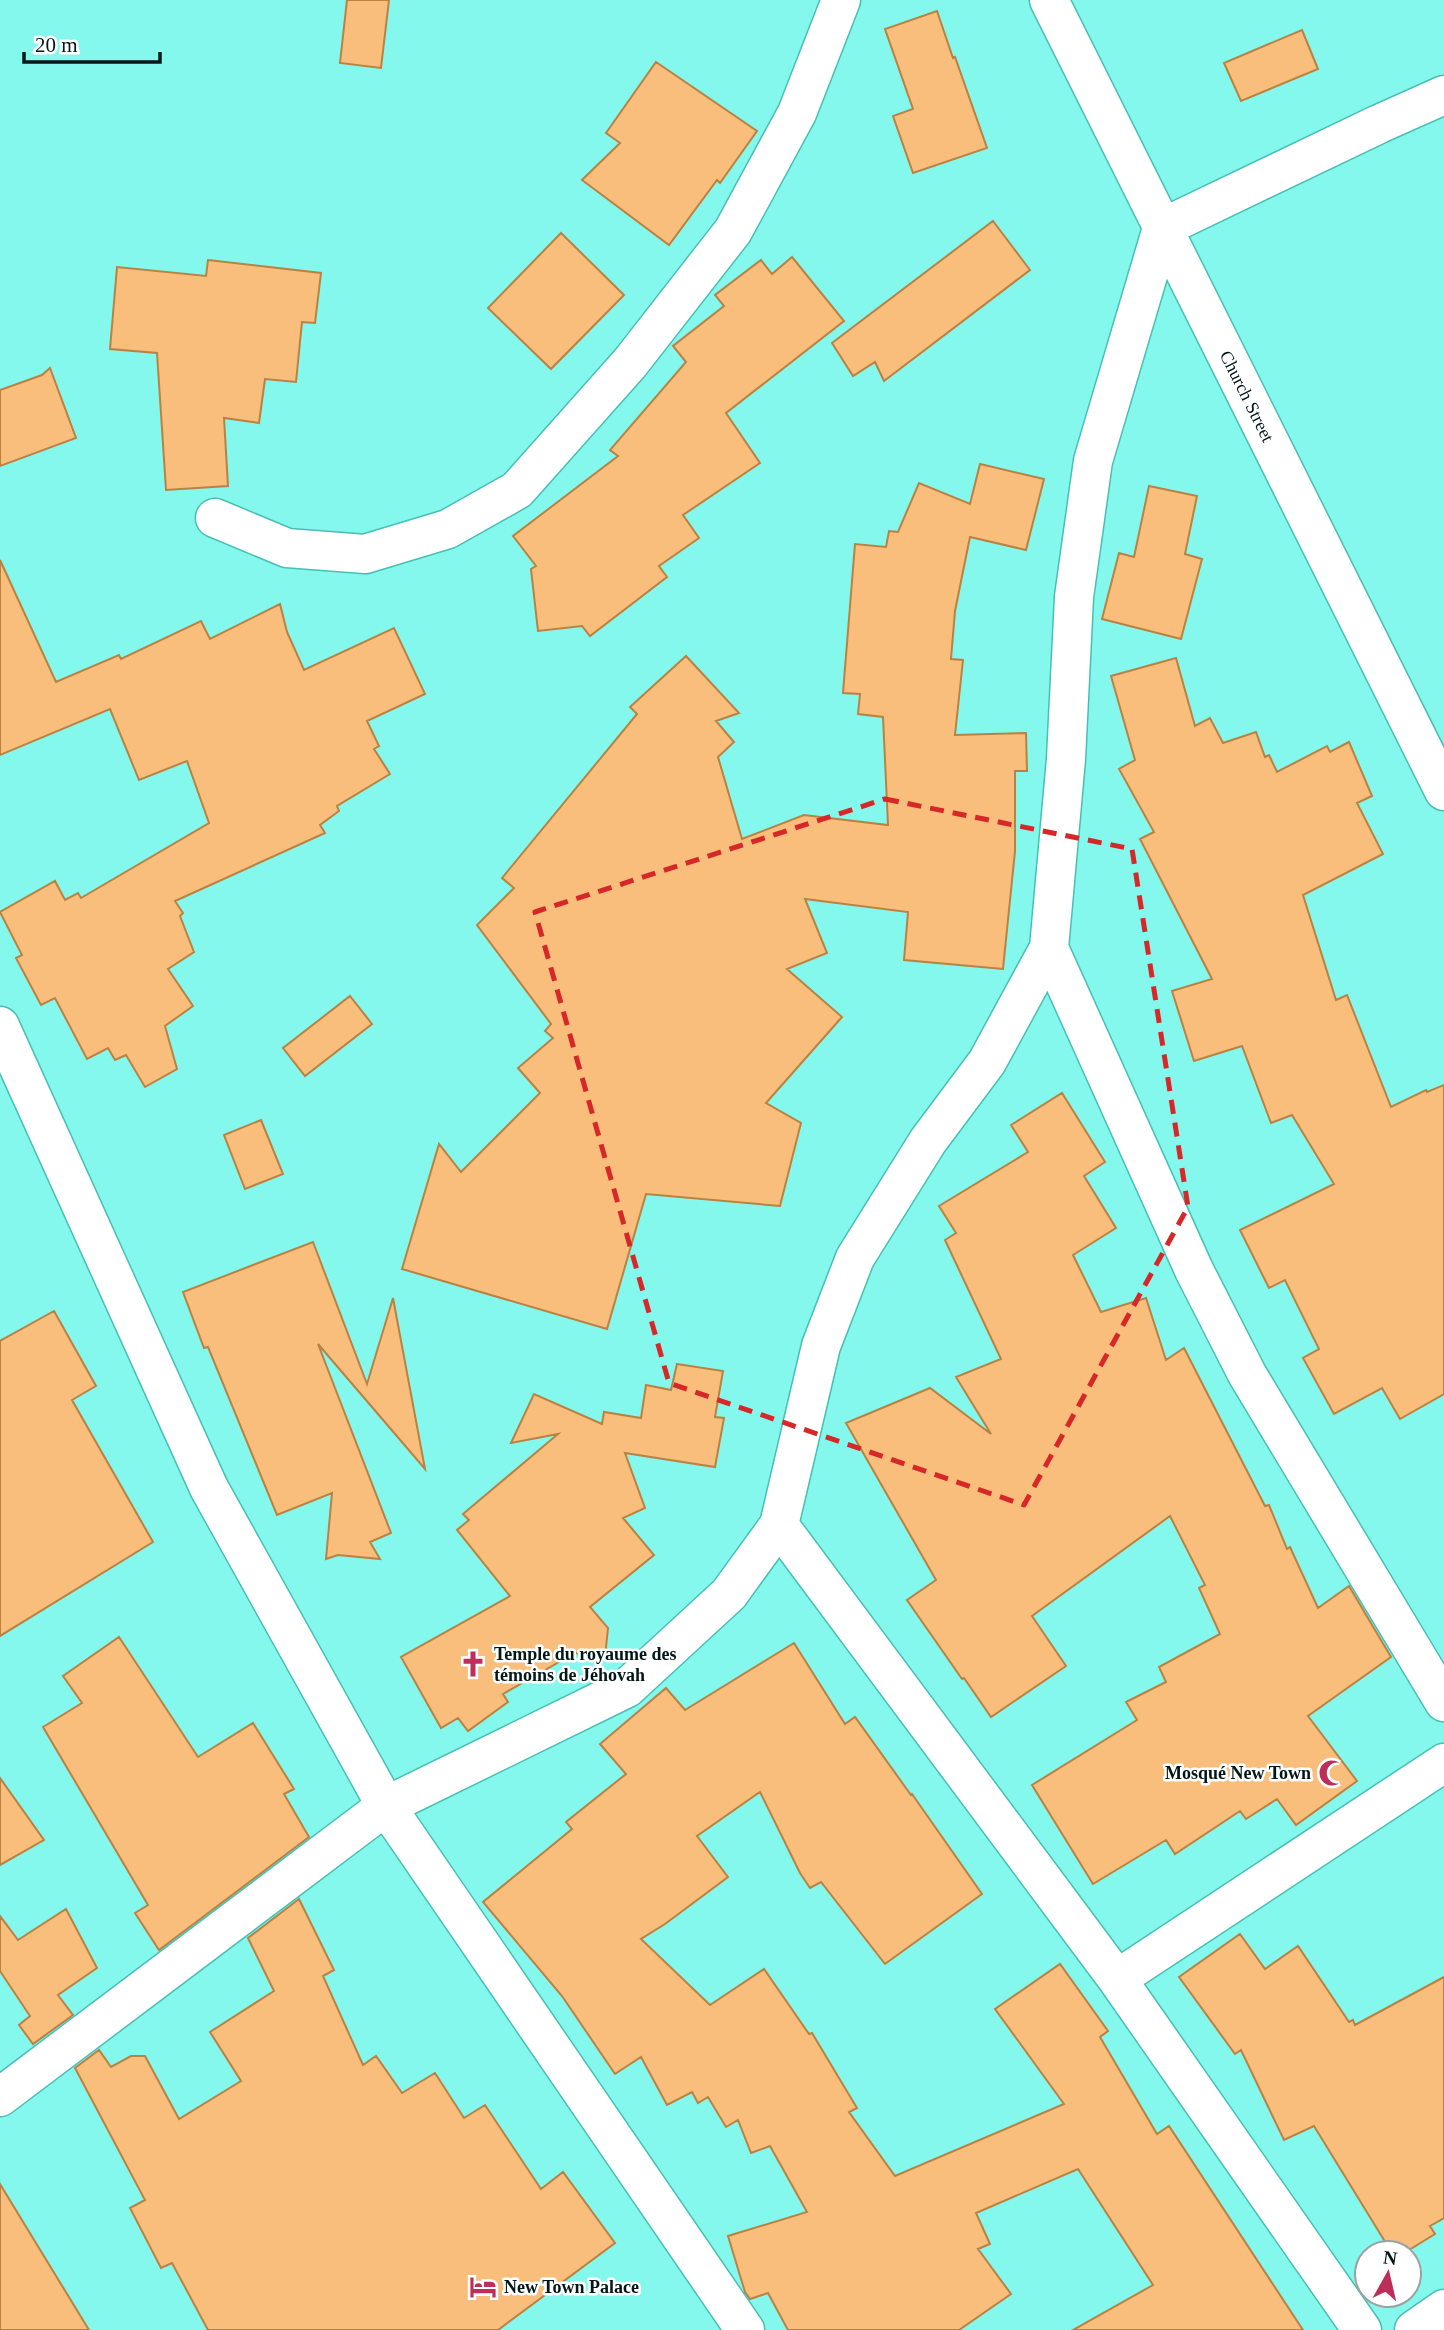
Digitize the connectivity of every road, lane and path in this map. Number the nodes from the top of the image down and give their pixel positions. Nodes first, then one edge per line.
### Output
1 (841, 0) edge
2 (1049, 0) edge
3 (1444, 95) edge
4 (1162, 228) junction
5 (215, 518) dead end
6 (1444, 791) edge
7 (1049, 948) junction
8 (0, 1026) edge
9 (779, 1525) junction
10 (1444, 1702) edge
11 (1444, 1763) edge
12 (386, 1806) junction
13 (1117, 1979) junction
14 (0, 2097) edge
15 (1444, 2309) edge
16 (746, 2330) edge
17 (1362, 2330) edge
18 (1414, 2330) edge

1 - 5 street
2 - 4 street, Church Street
3 - 4 street
4 - 6 street, Church Street
4 - 7 street
7 - 9 street
7 - 10 street
8 - 12 street
9 - 12 street
9 - 13 street
11 - 13 street
12 - 14 street
12 - 16 street
13 - 17 street
15 - 18 street

